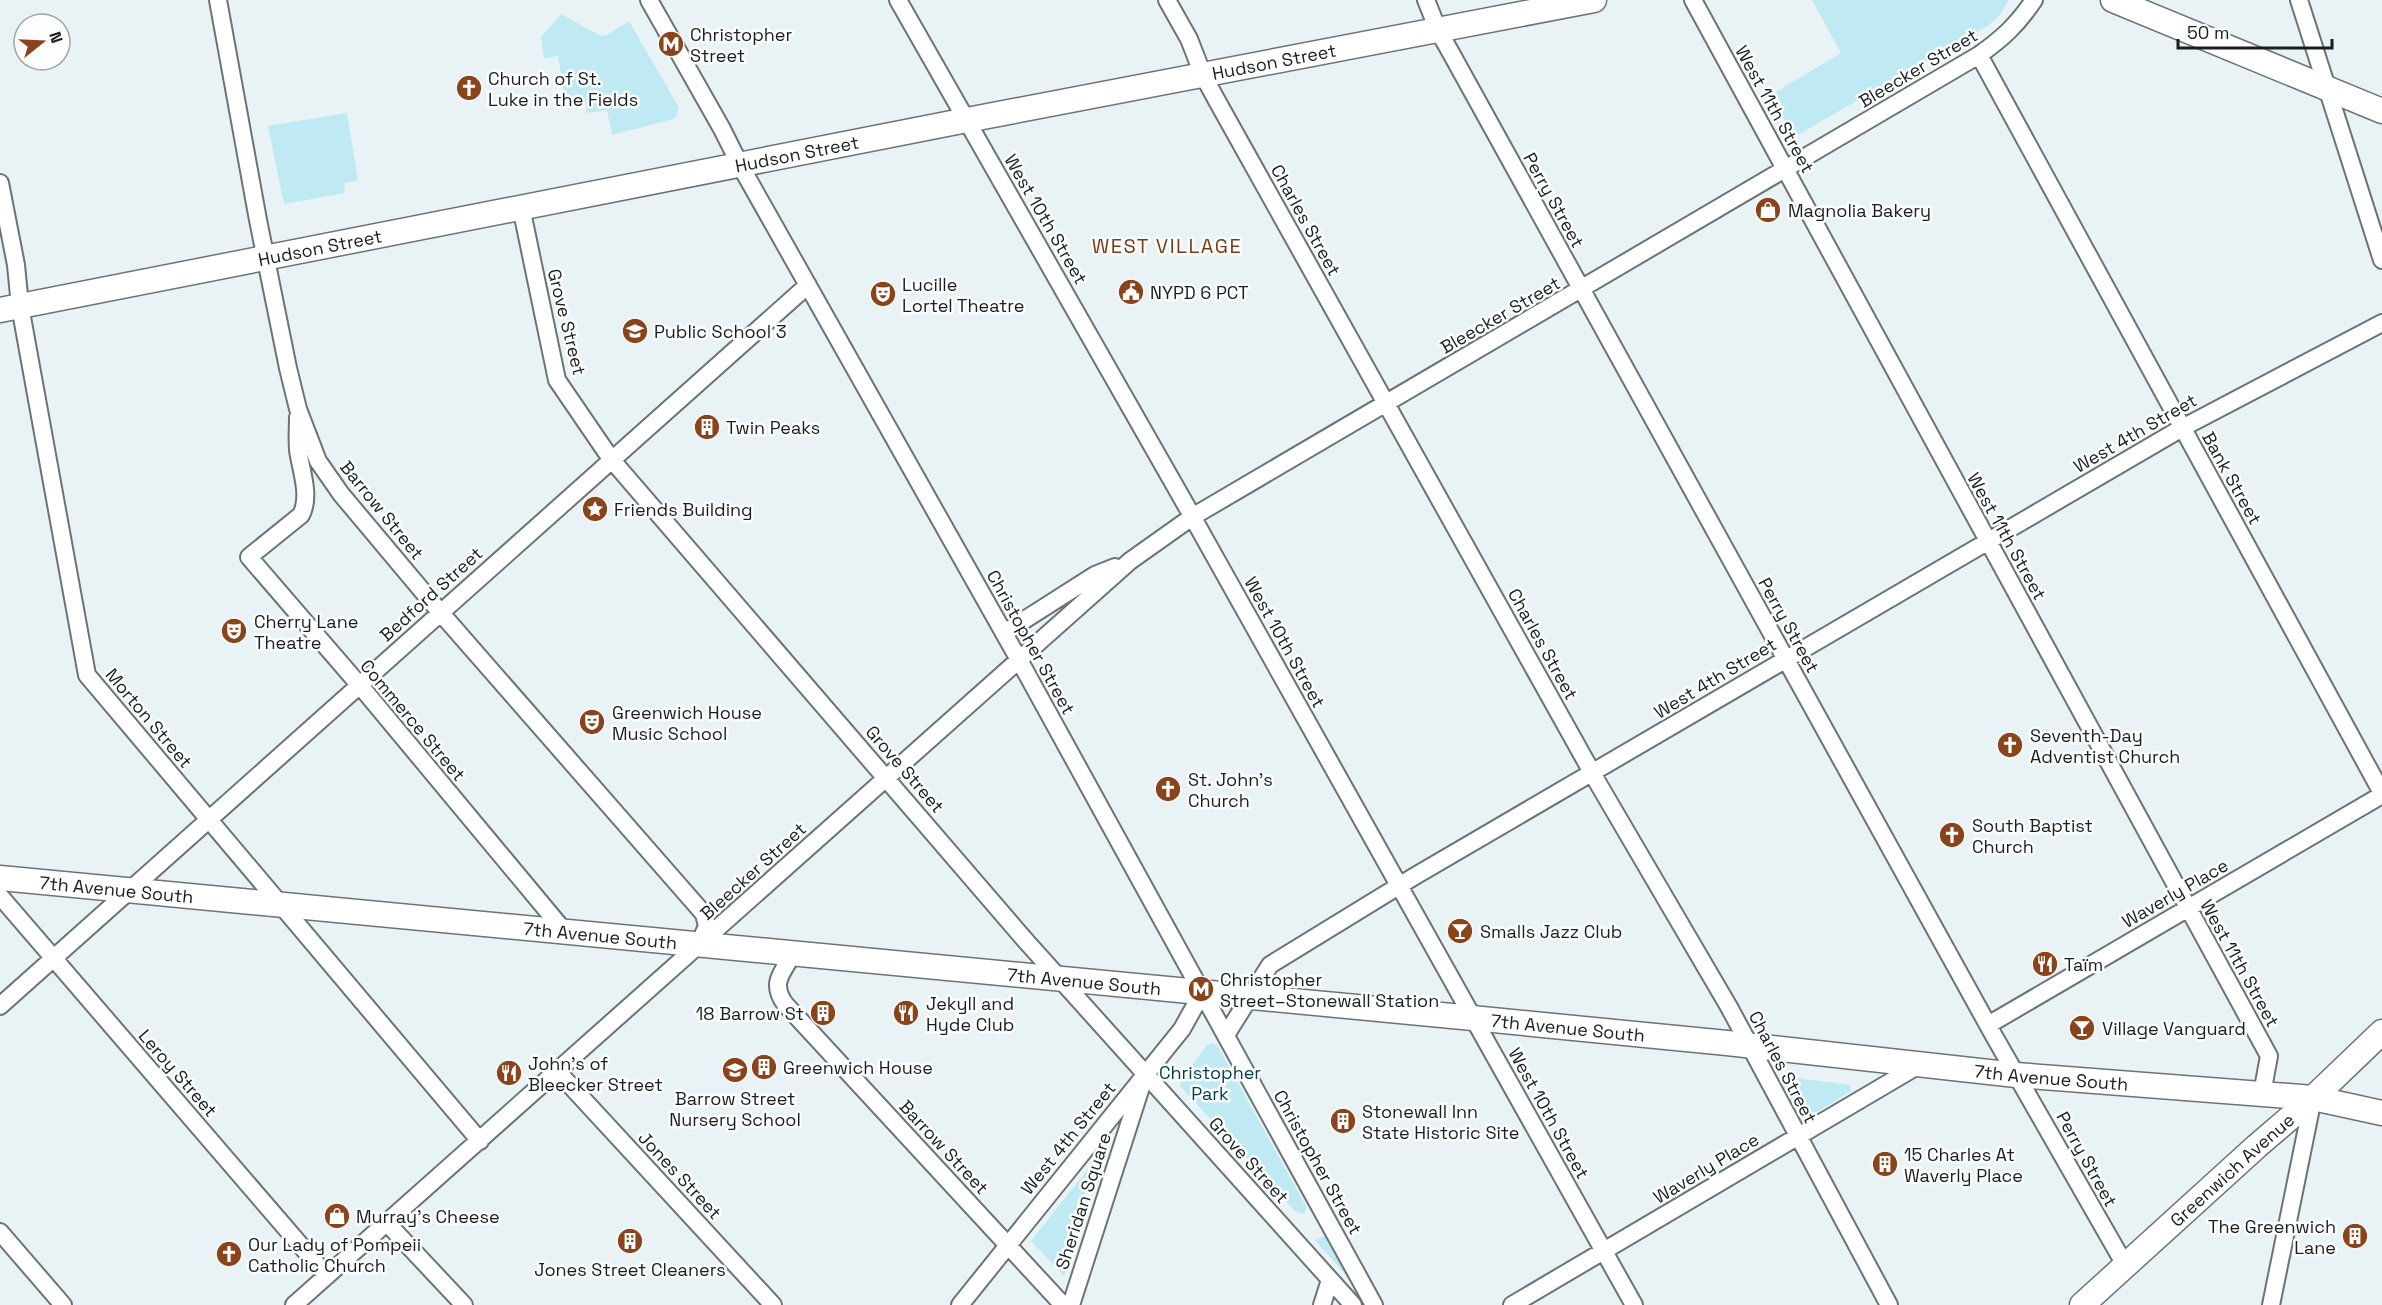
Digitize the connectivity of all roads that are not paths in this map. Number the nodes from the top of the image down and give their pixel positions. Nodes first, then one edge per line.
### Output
1 (218, 0) edge
2 (649, 0) edge
3 (898, 0) edge
4 (1167, 0) edge
5 (1426, 0) edge
6 (1594, 0) edge
7 (1693, 0) edge
8 (2034, 0) edge
9 (2113, 0) edge
10 (2299, 0) edge
11 (1438, 30) junction
12 (1979, 55) junction
13 (1203, 75) junction
14 (2328, 89) junction
15 (2382, 111) edge
16 (967, 120) junction
17 (740, 165) junction
18 (1785, 169) junction
19 (0, 183) edge
20 (521, 207) junction
21 (266, 259) junction
22 (2382, 260) edge
23 (808, 285) junction
24 (1582, 290) junction
25 (10, 308) edge
26 (2382, 323) edge
27 (1386, 403) junction
28 (298, 409) junction
29 (2182, 428) junction
30 (611, 459) junction
31 (1192, 517) junction
32 (1988, 540) junction
33 (1130, 561) junction
34 (440, 612) junction
35 (1004, 633) junction
36 (1018, 658) junction
37 (1786, 658) junction
38 (359, 685) junction
39 (1592, 773) junction
40 (886, 777) junction
41 (2382, 794) edge
42 (208, 819) junction
43 (0, 878) edge
44 (1399, 885) junction
45 (129, 890) junction
46 (0, 896) edge
47 (281, 905) junction
48 (2188, 908) junction
49 (564, 932) junction
50 (699, 945) junction
51 (793, 954) junction
52 (52, 958) junction
53 (1060, 980) junction
54 (1202, 993) junction
55 (1248, 997) junction
56 (0, 1006) edge
57 (1474, 1019) junction
58 (1988, 1025) junction
59 (2382, 1032) edge
60 (1226, 1035) junction
61 (1750, 1046) junction
62 (1919, 1065) junction
63 (557, 1071) junction
64 (1145, 1074) junction
65 (2016, 1075) junction
66 (2262, 1094) junction
67 (2313, 1098) junction
68 (2382, 1113) edge
69 (1797, 1137) junction
70 (480, 1141) junction
71 (387, 1223) junction
72 (0, 1232) edge
73 (1008, 1244) junction
74 (1604, 1251) junction
75 (2125, 1265) junction
76 (327, 1276) junction
77 (1330, 1280) junction
78 (63, 1305) edge
79 (294, 1305) edge
80 (464, 1305) edge
81 (773, 1305) edge
82 (960, 1305) edge
83 (1063, 1305) edge
84 (1071, 1305) edge
85 (1322, 1305) edge
86 (1353, 1305) edge
87 (1374, 1305) edge
88 (1512, 1305) edge
89 (1634, 1305) edge
90 (1889, 1305) edge
91 (2082, 1305) edge
92 (2271, 1305) edge

1 - 21 street, Barrow Street
2 - 17 street, Christopher Street
3 - 16 street, West 10th Street
4 - 13 street, Charles Street
5 - 11 street, Perry Street
6 - 11 main road, Hudson Street
7 - 18 street, West 11th Street
8 - 12 street, Bleecker Street
9 - 14 main road
10 - 14 street
11 - 13 main road, Hudson Street
11 - 24 street, Perry Street
12 - 18 street, Bleecker Street
12 - 29 street, Bank Street
13 - 16 main road, Hudson Street
13 - 27 street, Charles Street
14 - 15 main road
14 - 22 street
16 - 17 main road, Hudson Street
16 - 31 street, West 10th Street
17 - 20 main road, Hudson Street
17 - 23 street, Christopher Street
18 - 24 street, Bleecker Street
18 - 32 street, West 11th Street
19 - 25 street, Morton Street
20 - 21 main road, Hudson Street
20 - 30 street, Grove Street
21 - 25 main road, Hudson Street
21 - 28 street, Barrow Street
23 - 30 street, Bedford Street
23 - 35 street, Christopher Street
24 - 27 street, Bleecker Street
24 - 37 street, Perry Street
25 - 42 street, Morton Street
26 - 29 street, West 4th Street
27 - 31 street, Bleecker Street
27 - 39 street, Charles Street
28 - 34 street, Barrow Street
28 - 38 street, Commerce Street
29 - 32 street, West 4th Street
29 - 41 street, Bank Street
30 - 34 street, Bedford Street
30 - 40 street, Grove Street
31 - 33 street, Bleecker Street
31 - 44 street, West 10th Street
32 - 37 street, West 4th Street
32 - 48 street, West 11th Street
33 - 35 street, Bleecker Street
33 - 36 street, Bleecker Street
34 - 38 street, Bedford Street
34 - 50 street, Barrow Street
35 - 36 street, Christopher Street
36 - 40 street, Bleecker Street
36 - 54 street, Christopher Street
37 - 39 street, West 4th Street
37 - 58 street, Perry Street
38 - 42 street, Bedford Street
38 - 49 street, Commerce Street
39 - 44 street, West 4th Street
39 - 61 street, Charles Street
40 - 50 street, Bleecker Street
40 - 53 street, Grove Street
41 - 48 street, Waverly Place
42 - 45 street, Bedford Street
42 - 47 street, Morton Street
43 - 45 main road, 7th Avenue South
44 - 55 street, West 4th Street
44 - 57 street, West 10th Street
45 - 47 main road, 7th Avenue South
45 - 52 street, Bedford Street
46 - 52 street, Leroy Street
47 - 49 main road, 7th Avenue South
47 - 70 street, Morton Street
48 - 58 street, Waverly Place
48 - 66 street, West 11th Street
49 - 50 main road, 7th Avenue South
50 - 51 main road, 7th Avenue South
50 - 63 street, Bleecker Street
51 - 53 main road, 7th Avenue South
51 - 73 street, Barrow Street
52 - 56 street, Bedford Street
52 - 76 street, Leroy Street
53 - 54 main road, 7th Avenue South
53 - 64 street, Grove Street
54 - 55 main road, 7th Avenue South
54 - 60 street, Christopher Street
54 - 64 street, West 4th Street
55 - 57 main road, 7th Avenue South
55 - 60 street, West 4th Street
57 - 61 main road, 7th Avenue South
57 - 74 street, West 10th Street
58 - 65 street, Perry Street
59 - 67 main road, Greenwich Avenue
60 - 87 street, Christopher Street
61 - 62 main road, 7th Avenue South
61 - 69 street, Charles Street
62 - 65 main road, 7th Avenue South
62 - 69 street, Waverly Place
63 - 70 street, Bleecker Street
63 - 81 street, Jones Street
64 - 73 street, West 4th Street
64 - 77 street, Grove Street
64 - 84 street, Sheridan Square
65 - 66 main road, 7th Avenue South
65 - 75 street, Perry Street
66 - 67 main road, 7th Avenue South
67 - 68 main road, 7th Avenue South
67 - 75 main road, Greenwich Avenue
67 - 92 street
69 - 74 street, Waverly Place
69 - 90 street, Charles Street
70 - 71 street, Bleecker Street
71 - 76 street, Bleecker Street
71 - 80 street
72 - 78 street
73 - 82 street, West 4th Street
73 - 83 street, Barrow Street
74 - 88 street, Waverly Place
74 - 89 street, West 10th Street
75 - 91 main road, Greenwich Avenue
76 - 79 street, Bleecker Street
77 - 85 street
77 - 86 street, Grove Street

